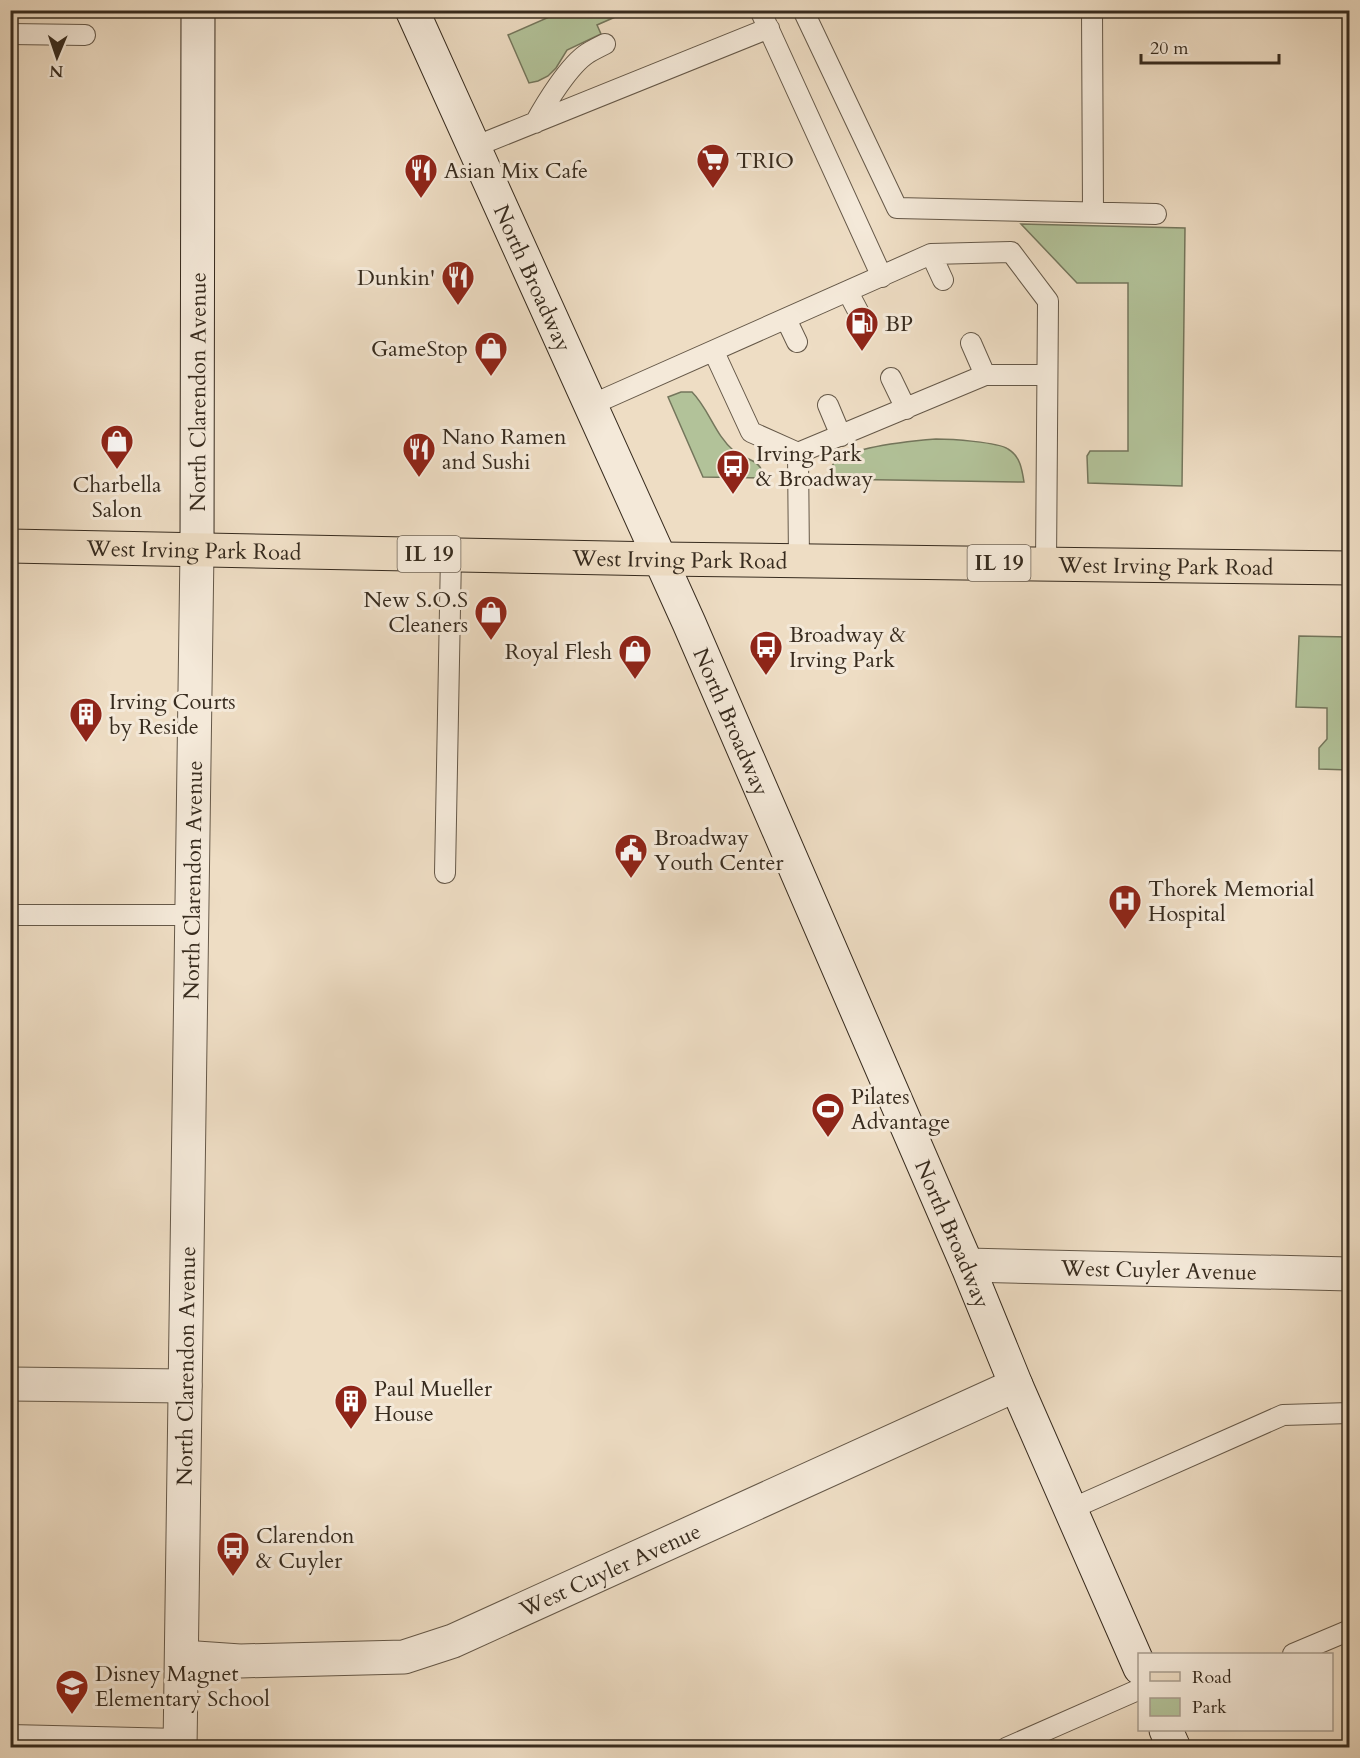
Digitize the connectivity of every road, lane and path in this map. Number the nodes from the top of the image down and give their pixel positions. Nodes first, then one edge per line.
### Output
1 (198, 10) edge
2 (412, 10) edge
3 (760, 10) edge
4 (803, 10) edge
5 (1092, 10) edge
6 (769, 28) junction
7 (10, 34) edge
8 (85, 35) dead end
9 (605, 44) dead end
10 (536, 123) junction
11 (474, 147) junction
12 (1093, 212) junction
13 (1156, 214) dead end
14 (932, 254) junction
15 (882, 277) junction
16 (943, 280) dead end
17 (848, 292) junction
18 (860, 315) dead end
19 (786, 319) junction
20 (797, 342) dead end
21 (971, 343) dead end
22 (714, 352) junction
23 (985, 375) junction
24 (1047, 375) junction
25 (891, 378) dead end
26 (591, 405) junction
27 (828, 405) dead end
28 (906, 409) junction
29 (841, 436) junction
30 (798, 453) junction
31 (10, 546) edge
32 (197, 550) junction
33 (451, 555) junction
34 (660, 559) junction
35 (799, 561) junction
36 (1046, 564) junction
37 (1350, 568) edge
38 (445, 873) dead end
39 (10, 915) edge
40 (192, 915) junction
41 (967, 1265) junction
42 (1350, 1274) edge
43 (10, 1384) edge
44 (1016, 1384) junction
45 (185, 1386) junction
46 (1350, 1413) edge
47 (1071, 1509) junction
48 (1350, 1630) edge
49 (1295, 1653) edge
50 (182, 1657) junction
51 (1138, 1663) edge
52 (1138, 1690) edge
53 (1166, 1731) edge
54 (10, 1736) edge
55 (180, 1743) edge
56 (1006, 1748) edge
57 (1174, 1748) edge

1 - 32 street, North Clarendon Avenue
2 - 11 street, North Broadway
3 - 6 lane
4 - 12 lane
5 - 12 lane
6 - 10 lane
6 - 15 lane
7 - 8 lane
9 - 10 lane
10 - 11 lane
11 - 26 street, North Broadway
12 - 13 lane
14 - 15 lane
14 - 16 lane
14 - 24 lane
15 - 17 lane
17 - 18 lane
17 - 19 lane
19 - 20 lane
19 - 22 lane
21 - 23 lane
22 - 26 lane
22 - 30 lane
23 - 24 lane
23 - 28 lane
24 - 36 lane
25 - 28 lane
26 - 34 street, North Broadway
27 - 29 lane
28 - 29 lane
29 - 30 lane
30 - 35 lane
31 - 32 main road, West Irving Park Road / IL 19
32 - 33 main road, West Irving Park Road / IL 19
32 - 40 street, North Clarendon Avenue
33 - 34 main road, West Irving Park Road / IL 19
33 - 38 lane
34 - 35 main road, West Irving Park Road / IL 19
34 - 41 street, North Broadway
35 - 36 main road, West Irving Park Road / IL 19
36 - 37 main road, West Irving Park Road / IL 19
39 - 40 lane
40 - 45 street, North Clarendon Avenue
41 - 42 street, West Cuyler Avenue
41 - 44 street, North Broadway
43 - 45 street
44 - 47 street, North Broadway
44 - 50 street, West Cuyler Avenue
45 - 50 street, North Clarendon Avenue
46 - 47 lane
47 - 51 street, North Broadway
48 - 49 lane
50 - 55 street, North Clarendon Avenue
52 - 56 lane
53 - 57 street
54 - 55 lane

